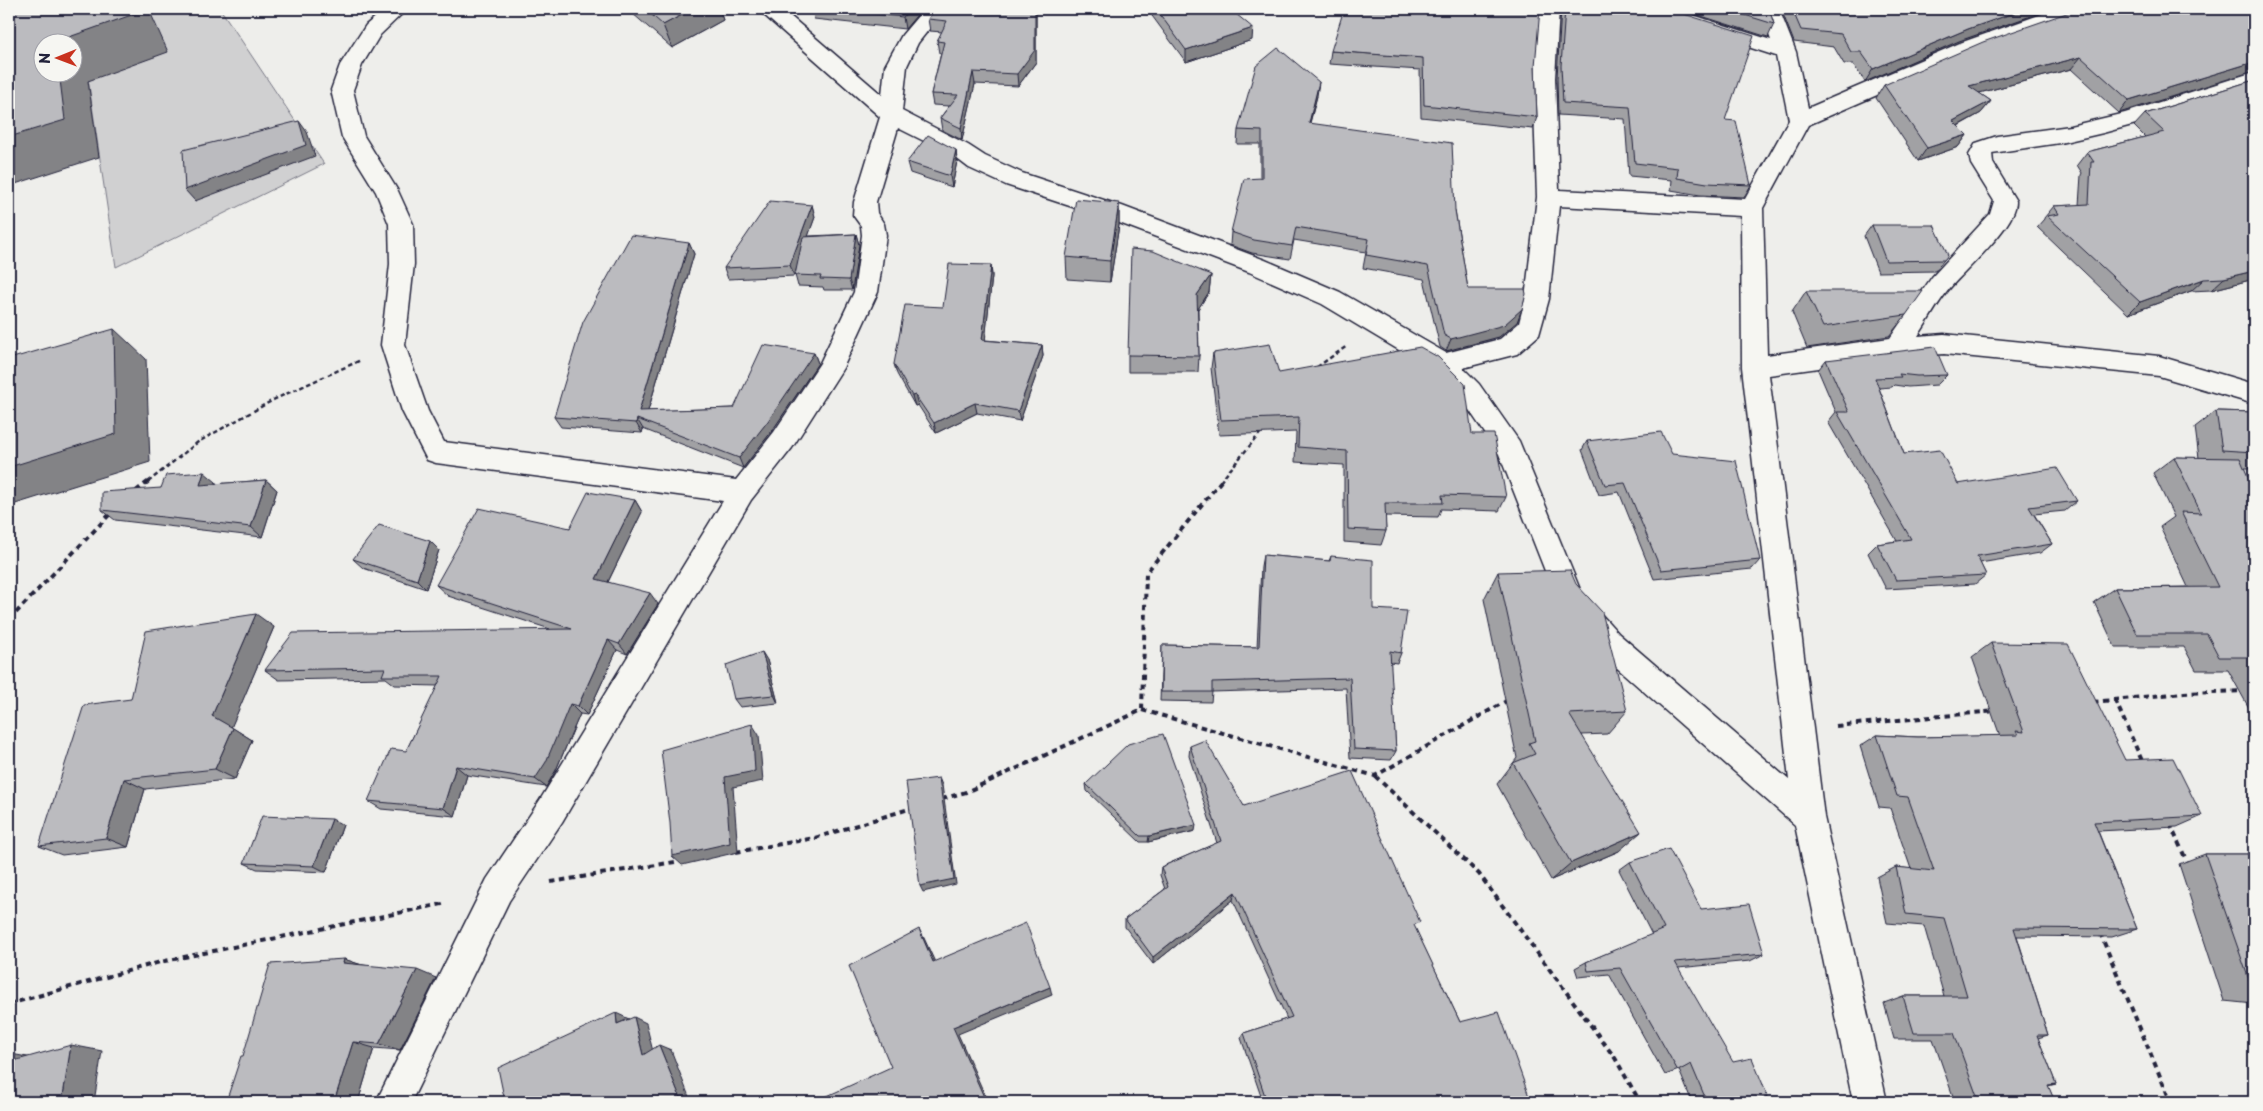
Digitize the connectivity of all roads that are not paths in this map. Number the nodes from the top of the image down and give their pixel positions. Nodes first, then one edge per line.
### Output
1 (397, 9) edge
2 (770, 9) edge
3 (935, 9) edge
4 (1549, 9) edge
5 (1653, 9) edge
6 (1769, 9) edge
7 (2076, 9) edge
8 (1786, 52) junction
9 (2254, 79) edge
10 (891, 115) junction
11 (1800, 120) junction
12 (1548, 197) junction
13 (1752, 208) junction
14 (1898, 347) junction
15 (1443, 364) junction
16 (1755, 367) junction
17 (2254, 394) edge
18 (742, 492) junction
19 (1809, 817) junction
20 (393, 1102) edge
21 (1870, 1102) edge

1 - 18 street
2 - 10 street
3 - 10 street
4 - 12 street
5 - 8 street
6 - 8 street
7 - 11 street
8 - 11 street
9 - 14 street
10 - 15 street
10 - 18 street
11 - 13 street
12 - 13 street
12 - 15 street
13 - 16 street
14 - 16 street
14 - 17 street
15 - 19 street
16 - 19 street
18 - 20 street
19 - 21 street

